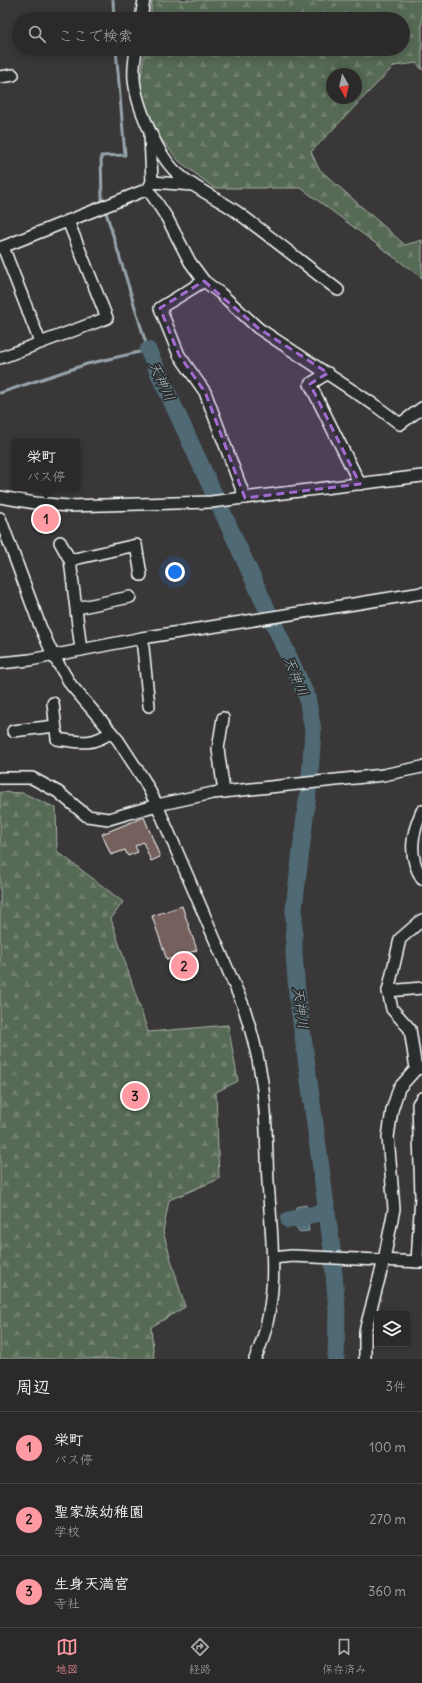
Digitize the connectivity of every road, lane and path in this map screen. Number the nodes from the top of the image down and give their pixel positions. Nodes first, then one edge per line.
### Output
1 (144, 0) edge
2 (142, 12) edge
3 (136, 56) edge
4 (13, 75) dead end
5 (0, 77) edge
6 (149, 129) junction
7 (194, 185) junction
8 (150, 186) junction
9 (68, 221) junction
10 (2, 247) edge
11 (204, 281) junction
12 (338, 290) dead end
13 (40, 342) junction
14 (0, 358) edge
15 (328, 373) junction
16 (422, 408) edge
17 (422, 476) edge
18 (360, 484) junction
19 (0, 497) edge
20 (245, 498) junction
21 (0, 518) edge
22 (60, 542) dead end
23 (70, 560) junction
24 (141, 575) dead end
25 (422, 593) edge
26 (130, 597) dead end
27 (77, 608) junction
28 (142, 638) junction
29 (81, 650) junction
30 (53, 655) junction
31 (0, 663) edge
32 (53, 703) dead end
33 (149, 706) dead end
34 (223, 718) dead end
35 (55, 726) junction
36 (13, 731) dead end
37 (111, 732) junction
38 (422, 767) edge
39 (0, 778) edge
40 (224, 792) junction
41 (157, 805) junction
42 (422, 811) edge
43 (422, 879) edge
44 (422, 920) edge
45 (422, 988) edge
46 (388, 991) junction
47 (419, 1068) edge
48 (422, 1098) edge
49 (273, 1258) junction
50 (384, 1260) junction
51 (419, 1262) edge
52 (255, 1359) edge
53 (365, 1359) edge

1 - 2 street
3 - 6 street
4 - 5 street
6 - 7 street
6 - 8 street
7 - 8 street
7 - 12 street
8 - 9 street
8 - 11 street
9 - 10 street
9 - 13 street
10 - 13 street
11 - 15 street
11 - 20 street
13 - 14 street
15 - 16 street
15 - 18 street
17 - 18 street
18 - 20 street
19 - 20 street
21 - 30 street
22 - 23 street
23 - 24 street
23 - 27 street
25 - 28 street
26 - 27 street
27 - 29 street
28 - 29 street
28 - 33 street
29 - 30 street
30 - 31 street
30 - 37 street
32 - 35 street
34 - 40 street
35 - 36 street
35 - 37 street
37 - 41 street
38 - 40 street
39 - 41 street
40 - 41 street
41 - 49 street
42 - 43 street
44 - 46 street
45 - 46 street
46 - 47 street
47 - 50 street
48 - 51 street
49 - 50 street
49 - 52 street
50 - 51 street
50 - 53 street

